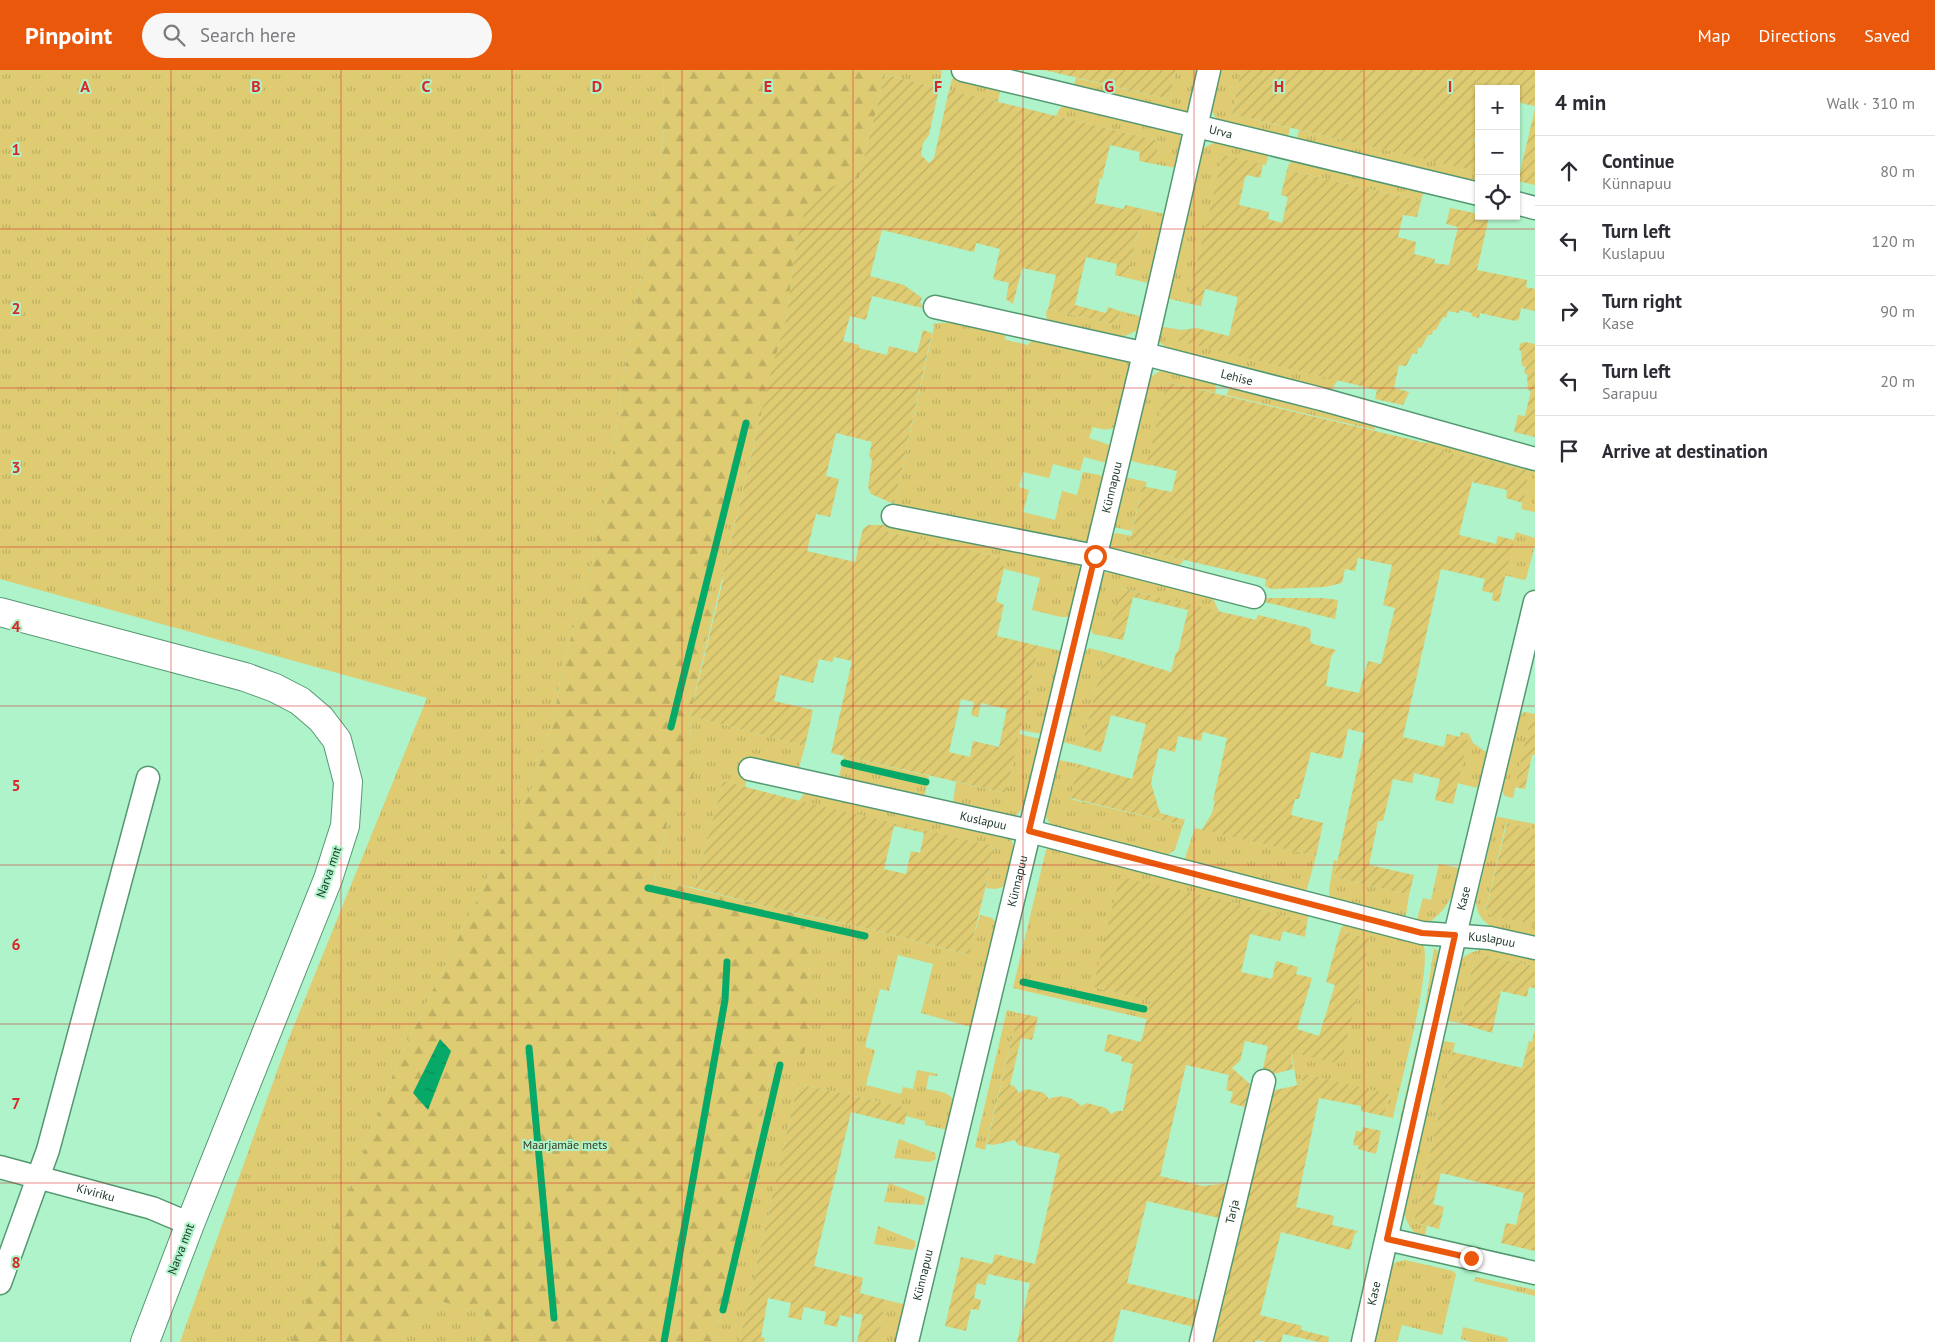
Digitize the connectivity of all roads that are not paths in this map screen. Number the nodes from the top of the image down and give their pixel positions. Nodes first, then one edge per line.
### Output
1 (963, 70) edge
2 (1209, 70) edge
3 (1195, 127) junction
4 (1475, 193) edge
5 (1520, 204) edge
6 (1535, 208) edge
7 (935, 307) dead end
8 (1144, 354) junction
9 (1535, 459) edge
10 (892, 516) dead end
11 (1095, 556) junction
12 (1254, 598) dead end
13 (1535, 602) edge
14 (0, 612) edge
15 (750, 769) dead end
16 (148, 778) dead end
17 (1029, 831) junction
18 (1455, 935) junction
19 (1535, 948) edge
20 (1264, 1081) dead end
21 (0, 1166) edge
22 (38, 1177) junction
23 (190, 1224) junction
24 (1387, 1239) junction
25 (1535, 1273) edge
26 (0, 1283) edge
27 (145, 1342) edge
28 (907, 1342) edge
29 (1201, 1342) edge
30 (1363, 1342) edge

1 - 3 street, Urva
2 - 3 street, Künnapuu
3 - 4 street, Urva
3 - 8 street, Künnapuu
5 - 6 street
7 - 8 street, Lehise
8 - 9 street, Lehise
8 - 11 street, Künnapuu
10 - 11 street
11 - 12 street
11 - 17 street, Künnapuu
13 - 18 street, Kase
14 - 23 main road, Narva mnt
15 - 17 street, Kuslapuu
16 - 22 street
17 - 18 street, Kuslapuu
17 - 28 street, Künnapuu
18 - 19 street, Kuslapuu
18 - 24 street, Kase
20 - 29 street, Tarja
21 - 22 street, Kiviriku
22 - 23 street, Kiviriku
22 - 26 street
23 - 27 main road, Narva mnt
24 - 25 street
24 - 30 street, Kase

